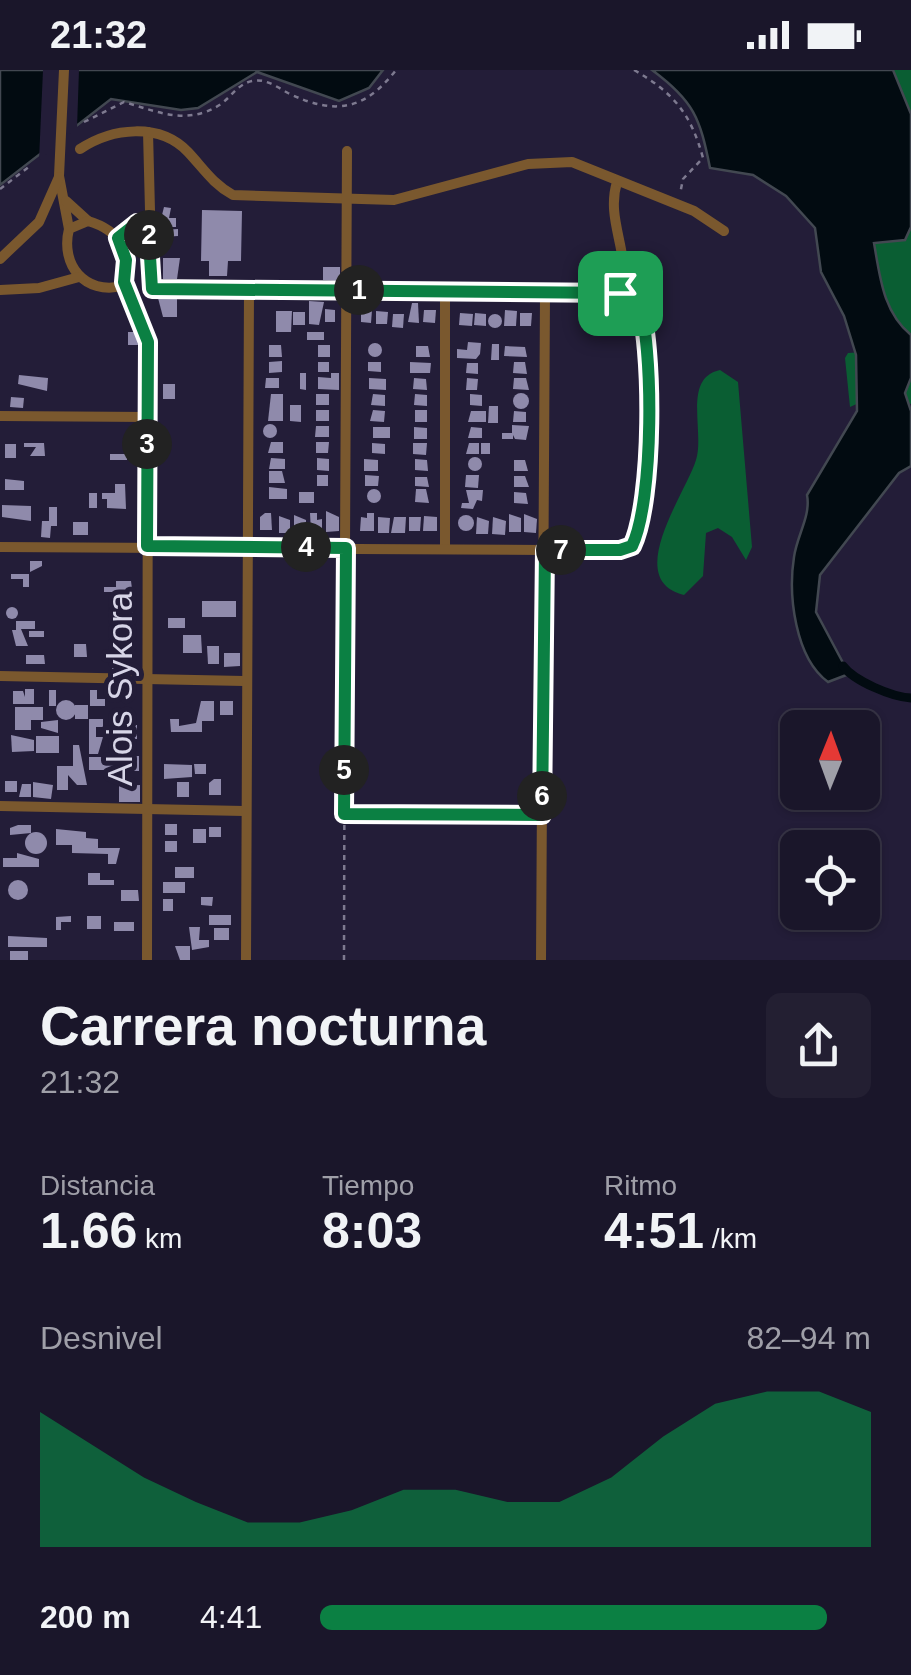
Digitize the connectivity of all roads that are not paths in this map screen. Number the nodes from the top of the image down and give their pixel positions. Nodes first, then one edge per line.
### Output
1 (64, 70) edge
2 (148, 132) junction
3 (80, 148) dead end
4 (347, 150) dead end
5 (59, 176) junction
6 (617, 182) junction
7 (348, 196) junction
8 (66, 201) junction
9 (88, 221) junction
10 (148, 224) junction
11 (69, 230) junction
12 (724, 231) dead end
13 (118, 238) junction
14 (0, 259) edge
15 (69, 261) junction
16 (78, 277) junction
17 (56, 284) junction
18 (121, 285) junction
19 (0, 290) edge
20 (249, 290) junction
21 (348, 290) junction
22 (444, 292) junction
23 (545, 295) junction
24 (0, 416) edge
25 (148, 418) junction
26 (147, 546) junction
27 (0, 547) edge
28 (246, 547) junction
29 (346, 548) junction
30 (445, 549) junction
31 (545, 550) junction
32 (0, 676) edge
33 (150, 679) junction
34 (244, 682) junction
35 (0, 806) edge
36 (147, 809) junction
37 (244, 810) junction
38 (146, 960) edge
39 (246, 960) edge
40 (541, 960) edge

1 - 5 street
2 - 3 street
2 - 7 street
2 - 10 street
4 - 7 street
5 - 8 street
5 - 14 street
6 - 7 street
6 - 12 street
6 - 23 street
7 - 21 street
8 - 9 street
8 - 11 street
9 - 11 street
9 - 13 street
10 - 13 street
10 - 20 street
11 - 15 street
13 - 18 street
15 - 16 street
15 - 17 street
16 - 17 street
16 - 18 street
17 - 19 street
18 - 25 street, Alois Sykora
20 - 21 street
20 - 28 street
21 - 22 street
21 - 29 street
22 - 23 street
22 - 30 street
23 - 31 street
24 - 25 street
25 - 26 street, Alois Sykora
26 - 27 street
26 - 28 street
26 - 33 street, Alois Sykora
28 - 29 street
28 - 34 street
29 - 30 street
30 - 31 street
31 - 40 street
32 - 33 street
33 - 34 street
33 - 36 street, Alois Sykora
34 - 37 street
35 - 36 street
36 - 37 street
36 - 38 street, Alois Sykora
37 - 39 street

